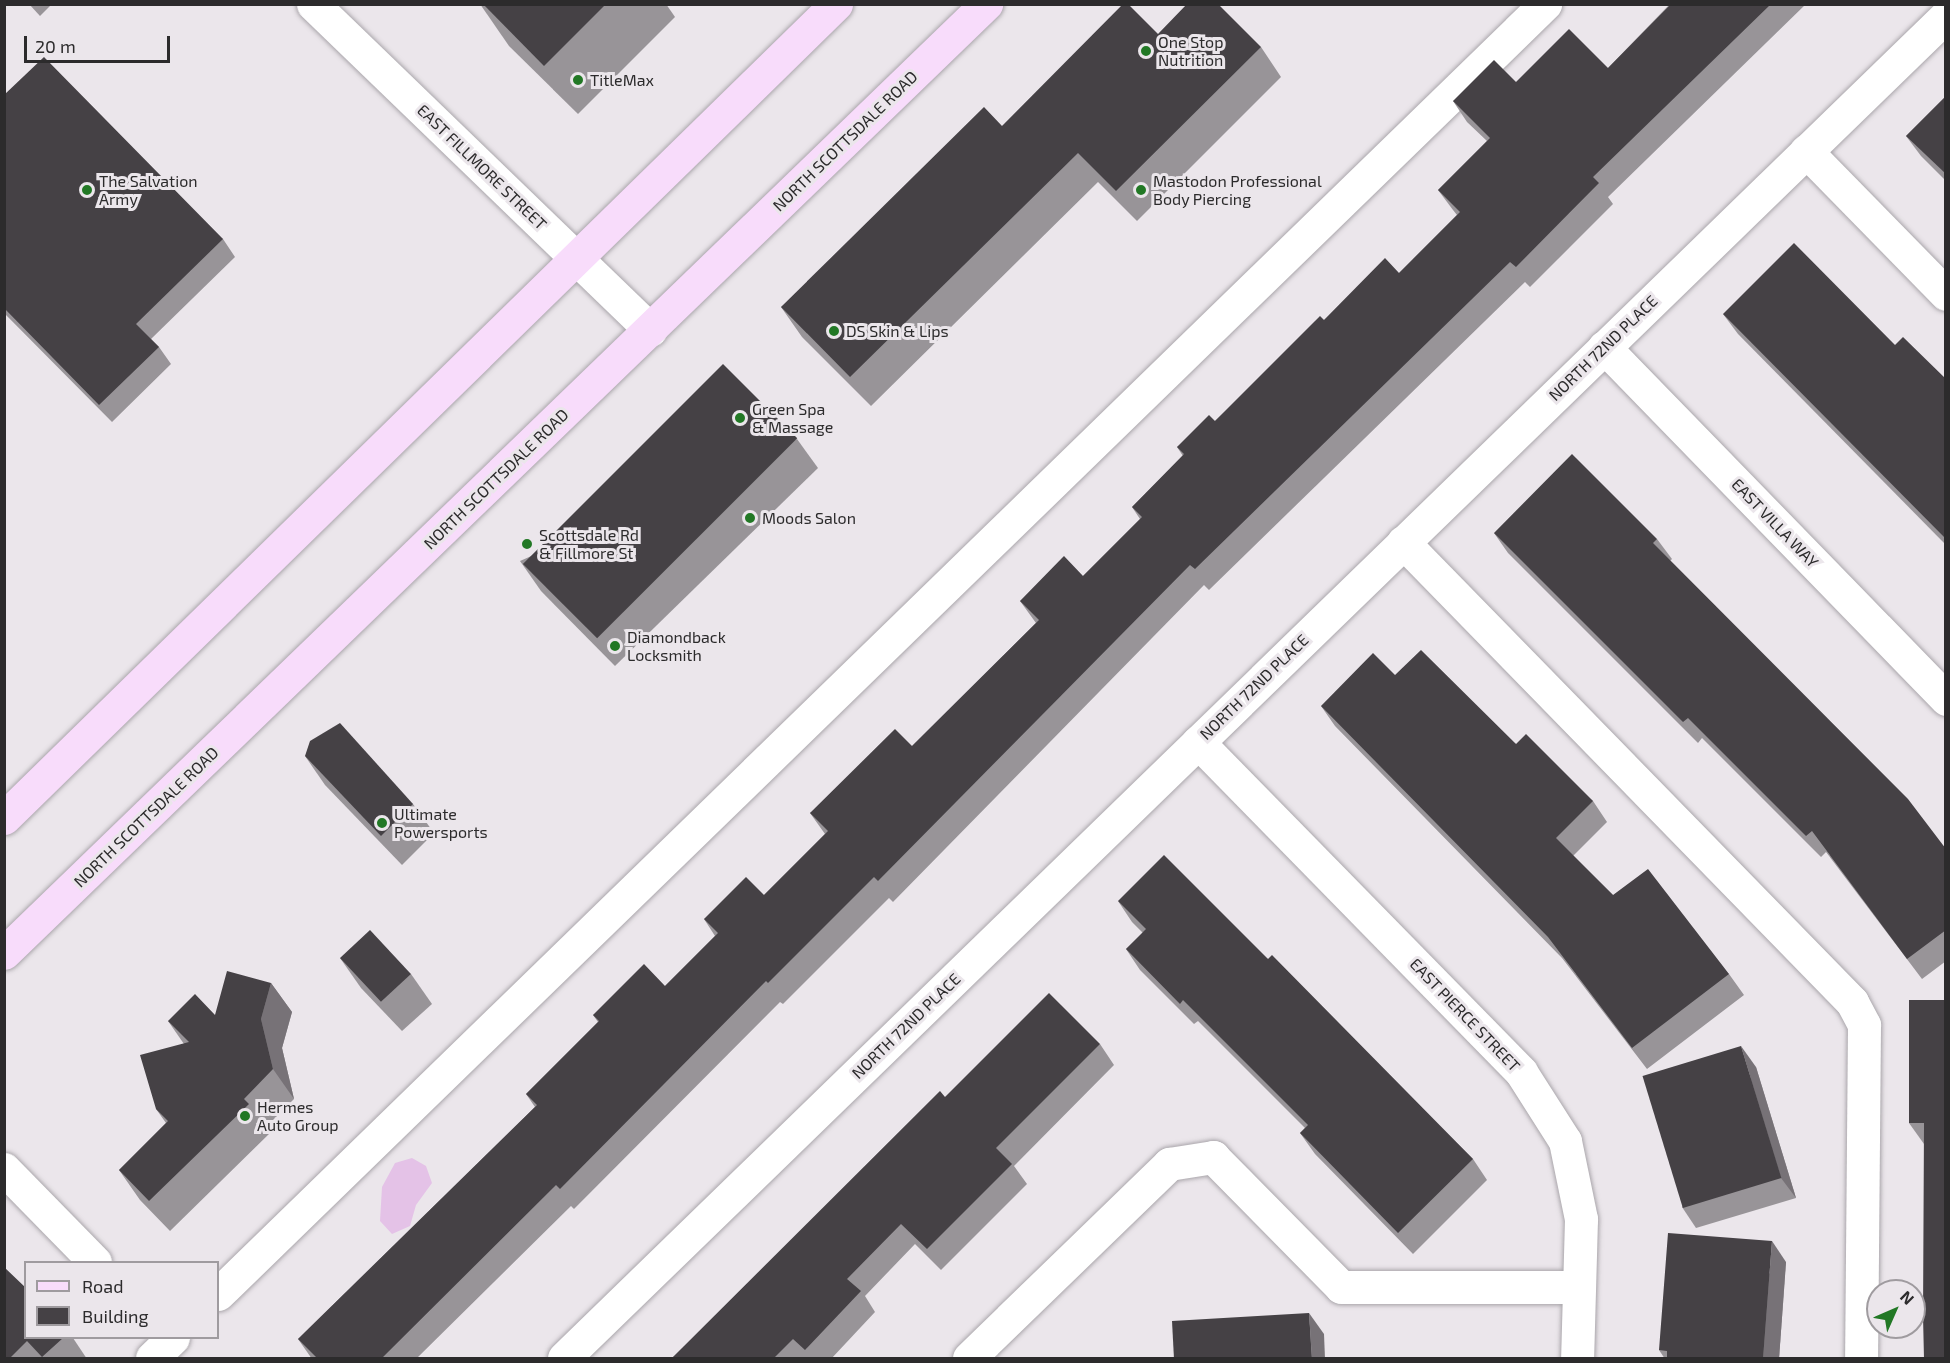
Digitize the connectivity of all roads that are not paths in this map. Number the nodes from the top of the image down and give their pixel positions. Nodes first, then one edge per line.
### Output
1 (313, 4) edge
2 (836, 4) edge
3 (986, 4) edge
4 (1545, 4) edge
5 (1946, 16) edge
6 (1806, 151) junction
7 (575, 256) junction
8 (1946, 294) edge
9 (650, 330) junction
10 (1604, 347) junction
11 (1403, 542) junction
12 (1946, 699) edge
13 (1198, 742) junction
14 (4, 818) edge
15 (4, 953) edge
16 (4, 1169) edge
17 (93, 1261) edge
18 (1578, 1287) junction
19 (219, 1293) edge
20 (564, 1359) edge
21 (969, 1359) edge
22 (1577, 1359) edge
23 (1862, 1359) edge

1 - 7 street, EAST FILLMORE STREET
2 - 7 main road
3 - 9 main road, NORTH SCOTTSDALE ROAD
4 - 19 street
5 - 6 street, NORTH 72ND PLACE
6 - 8 street
6 - 10 street, NORTH 72ND PLACE
7 - 9 street, EAST FILLMORE STREET
7 - 14 main road
9 - 15 main road, NORTH SCOTTSDALE ROAD
10 - 11 street, NORTH 72ND PLACE
10 - 12 street, EAST VILLA WAY
11 - 13 street, NORTH 72ND PLACE
11 - 23 street
13 - 18 street, EAST PIERCE STREET
13 - 20 street, NORTH 72ND PLACE
16 - 17 street
18 - 21 street
18 - 22 street, EAST PIERCE STREET

